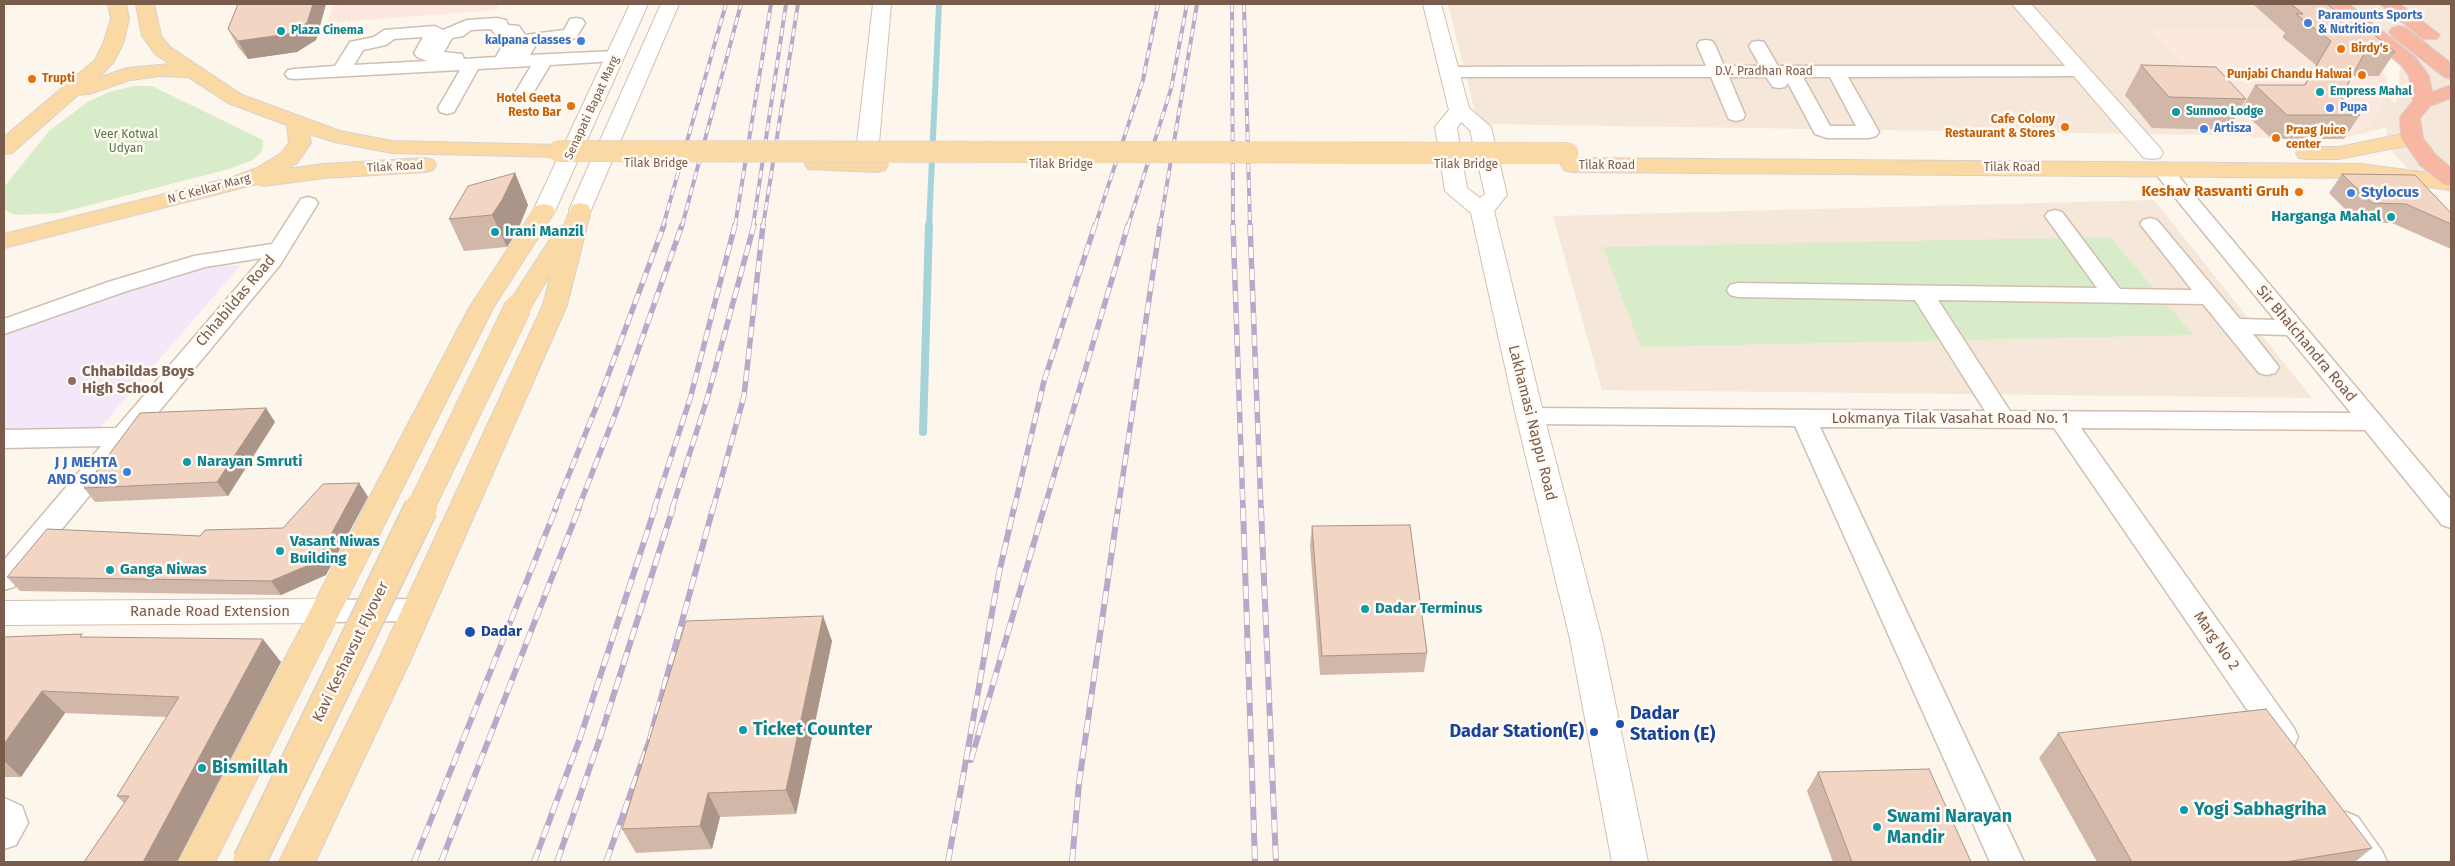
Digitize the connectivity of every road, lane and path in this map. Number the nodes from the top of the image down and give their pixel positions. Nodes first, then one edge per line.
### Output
1 (117, 4) edge
2 (145, 4) edge
3 (639, 4) edge
4 (670, 4) edge
5 (882, 4) edge
6 (1432, 4) edge
7 (2021, 4) edge
8 (2338, 4) edge
9 (2364, 4) edge
10 (2389, 4) edge
11 (2414, 4) edge
12 (576, 22) dead end
13 (2446, 28) dead end
14 (1706, 45) dead end
15 (1758, 46) dead end
16 (2451, 51) edge
17 (615, 56) junction
18 (420, 59) dead end
19 (509, 59) junction
20 (544, 60) junction
21 (472, 64) junction
22 (1716, 68) junction
23 (1777, 69) junction
24 (193, 71) junction
25 (2080, 71) junction
26 (341, 72) junction
27 (1449, 72) junction
28 (1836, 72) junction
29 (2451, 73) edge
30 (294, 74) dead end
31 (526, 91) dead end
32 (2451, 91) edge
33 (58, 101) junction
34 (2423, 102) junction
35 (447, 108) dead end
36 (1459, 111) junction
37 (1736, 115) dead end
38 (1799, 117) dead end
39 (297, 122) junction
40 (2412, 138) junction
41 (6, 145) edge
42 (554, 157) junction
43 (862, 158) junction
44 (1570, 159) joint
45 (2157, 161) junction
46 (2451, 179) edge
47 (241, 182) junction
48 (2451, 183) edge
49 (308, 203) dead end
50 (580, 210) junction
51 (1482, 210) junction
52 (544, 211) junction
53 (2055, 216) dead end
54 (2150, 224) dead end
55 (4, 241) edge
56 (279, 248) junction
57 (1738, 290) dead end
58 (1922, 293) junction
59 (2113, 295) junction
60 (2210, 296) junction
61 (518, 307) junction
62 (2234, 326) junction
63 (4, 328) edge
64 (2292, 328) junction
65 (2267, 367) dead end
66 (1530, 416) junction
67 (1804, 418) junction
68 (2003, 419) junction
69 (2061, 419) junction
70 (2370, 422) junction
71 (125, 437) junction
72 (4, 439) edge
73 (2451, 518) edge
74 (4, 579) edge
75 (417, 610) junction
76 (326, 611) junction
77 (4, 612) edge
78 (2297, 758) edge
79 (2331, 806) edge
80 (4, 812) edge
81 (4, 834) edge
82 (1629, 860) edge
83 (196, 862) edge
84 (249, 862) edge
85 (297, 862) edge
86 (2007, 862) edge
87 (2370, 862) edge

1 - 33 main road
2 - 24 main road
3 - 17 street, Senapati Bapat Marg
4 - 50 street, Senapati Bapat Marg
5 - 43 street
6 - 27 street
7 - 25 street, Sir Bhalchandra Road
8 - 34 highway
9 - 29 highway
10 - 16 highway
11 - 13 highway
12 - 19 street
14 - 22 street
15 - 23 street
17 - 20 street
17 - 52 street, Senapati Bapat Marg
18 - 26 street
19 - 20 street
19 - 21 street
20 - 31 street
21 - 26 street
21 - 35 street
22 - 23 street, D.V. Pradhan Road
22 - 27 street, D.V. Pradhan Road
22 - 37 street
23 - 28 street, D.V. Pradhan Road
23 - 28 street
23 - 38 street
24 - 33 main road
24 - 39 main road
25 - 28 street, D.V. Pradhan Road
25 - 45 street, Sir Bhalchandra Road
26 - 30 street
27 - 36 street
32 - 34 highway
33 - 41 main road
34 - 40 highway
36 - 51 street
36 - 51 street
39 - 42 main road, Tilak Road
39 - 47 main road, N C Kelkar Marg
40 - 45 main road, Tilak Road
40 - 46 highway
42 - 43 main road, Tilak Bridge
42 - 47 main road, Tilak Road
43 - 44 main road, Tilak Bridge
44 - 45 main road, Tilak Road
45 - 48 main road, Tilak Road
45 - 64 street, Sir Bhalchandra Road
47 - 55 main road, N C Kelkar Marg
49 - 56 street, Chhabildas Road
50 - 61 main road, Kavi Keshavsut Flyover
50 - 75 main road
51 - 66 street, Lakhamasi Nappu Road
52 - 61 main road, Kavi Keshavsut Flyover
52 - 76 main road
53 - 59 street
54 - 60 street
56 - 63 street
56 - 71 street, Chhabildas Road
57 - 58 street
58 - 59 street
58 - 68 street
59 - 60 street
60 - 62 street
61 - 84 main road, Kavi Keshavsut Flyover, bridge
62 - 64 street
62 - 65 street
64 - 70 street, Sir Bhalchandra Road
66 - 67 street, Lokmanya Tilak Vasahat Road No. 1
66 - 82 street, Lakhamasi Nappu Road
67 - 68 street, Lokmanya Tilak Vasahat Road No. 1
67 - 86 street
68 - 69 street, Lokmanya Tilak Vasahat Road No. 1
69 - 70 street, Lokmanya Tilak Vasahat Road No. 1
69 - 78 street, Marg No 2
70 - 73 street, Sir Bhalchandra Road
71 - 72 street
71 - 74 street, Chhabildas Road
75 - 76 street, Ranade Road Extension
75 - 85 main road
76 - 77 street, Ranade Road Extension
76 - 83 main road
79 - 87 street
80 - 81 street

